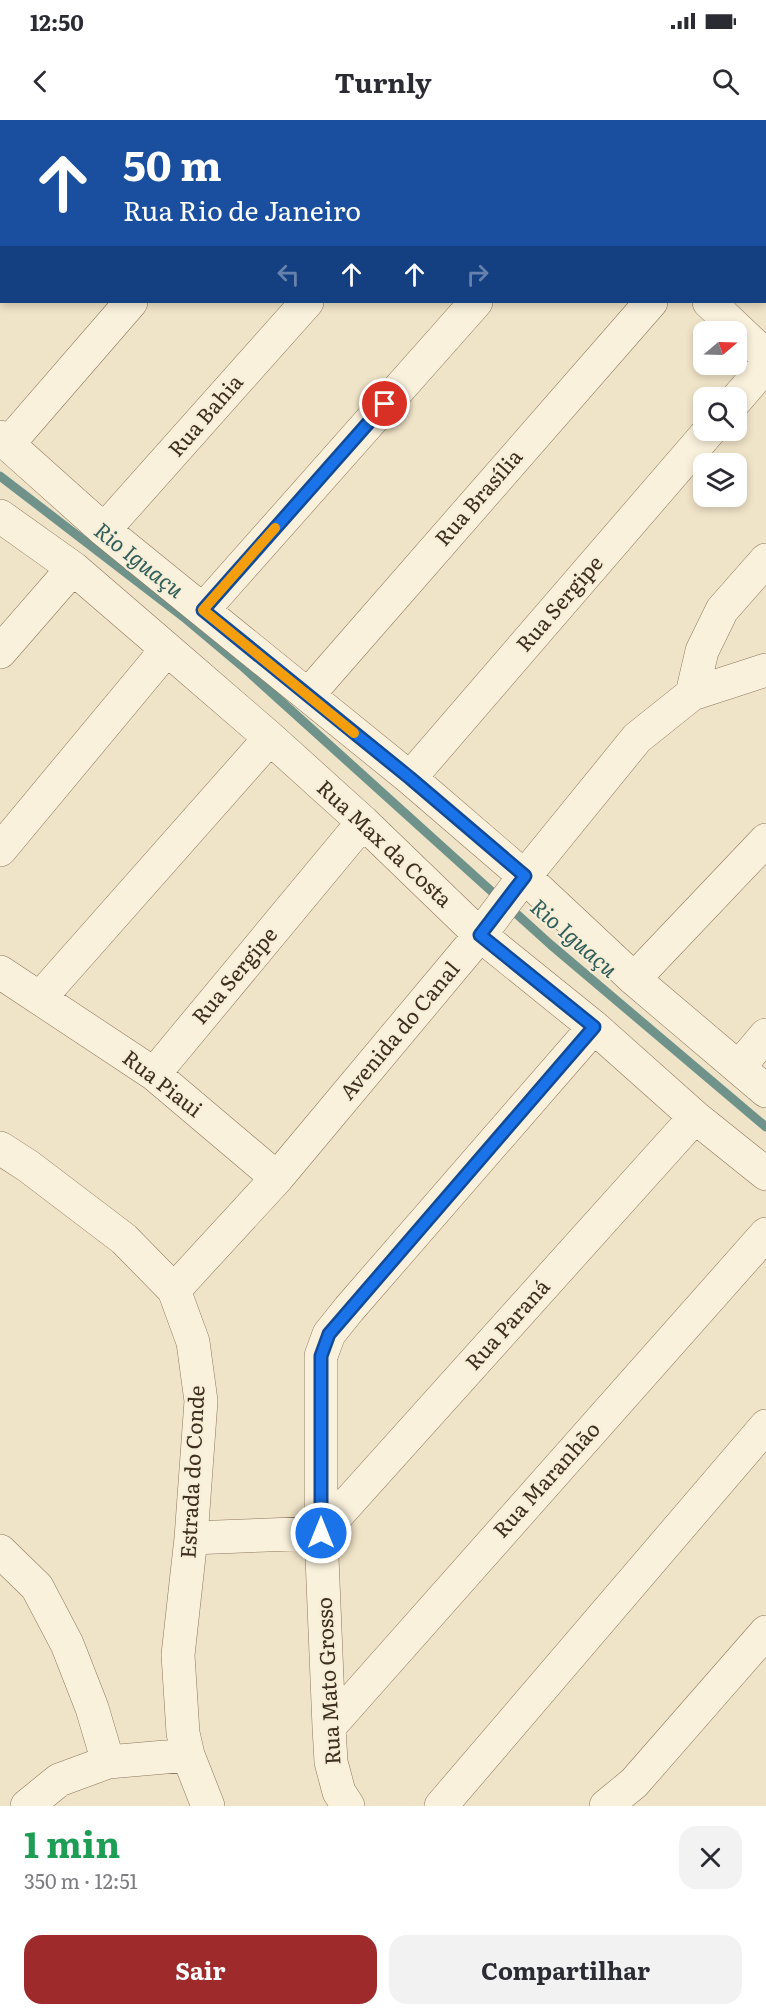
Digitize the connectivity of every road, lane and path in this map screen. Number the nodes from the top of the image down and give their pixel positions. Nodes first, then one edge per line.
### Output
1 (131, 303) edge
2 (306, 303) edge
3 (475, 303) edge
4 (650, 303) edge
5 (711, 303) edge
6 (766, 356) edge
7 (766, 366) edge
8 (747, 388) edge
9 (4, 440) edge
10 (701, 441) edge
11 (0, 516) edge
12 (104, 530) junction
13 (766, 560) edge
14 (72, 568) junction
15 (203, 610) junction
16 (167, 649) junction
17 (0, 651) edge
18 (766, 670) edge
19 (693, 694) junction
20 (308, 695) junction
21 (270, 738) junction
22 (410, 778) junction
23 (363, 822) junction
24 (766, 840) edge
25 (0, 850) edge
26 (522, 879) junction
27 (482, 932) junction
28 (0, 972) edge
29 (634, 979) junction
30 (40, 998) junction
31 (594, 1027) junction
32 (766, 1035) edge
33 (739, 1067) junction
34 (154, 1074) junction
35 (766, 1091) edge
36 (695, 1117) junction
37 (0, 1148) edge
38 (766, 1174) edge
39 (277, 1178) junction
40 (766, 1234) edge
41 (174, 1290) junction
42 (766, 1426) edge
43 (321, 1533) junction
44 (191, 1538) junction
45 (0, 1551) edge
46 (766, 1632) edge
47 (329, 1727) junction
48 (188, 1755) junction
49 (108, 1762) junction
50 (27, 1806) edge
51 (208, 1806) edge
52 (348, 1806) edge
53 (441, 1806) edge
54 (606, 1806) edge

1 - 9 street
2 - 12 street, Rua Bahia
3 - 15 street
4 - 20 street, Rua Brasília
5 - 6 street
7 - 8 street
9 - 12 street
10 - 22 street, Rua Sergipe
11 - 14 street, Rua Max da Costa
12 - 15 street
13 - 19 street
14 - 16 street, Rua Max da Costa
14 - 17 street
15 - 20 street
16 - 21 street, Rua Max da Costa
16 - 25 street
18 - 19 street, Avenida do Canal
19 - 26 street, Avenida do Canal
20 - 22 street
21 - 23 street, Rua Max da Costa
21 - 30 street
22 - 26 street
23 - 27 street, Rua Max da Costa
23 - 34 street, Rua Sergipe
24 - 29 street
26 - 27 street, Avenida do Canal
26 - 29 street
27 - 31 street, Rua Max da Costa
27 - 39 street, Avenida do Canal
28 - 30 street, Rua Piaui
29 - 33 street
30 - 34 street, Rua Piaui
31 - 36 street, Rua Max da Costa
31 - 43 street, Rua Mato Grosso
32 - 33 street
33 - 35 street
34 - 39 street, Rua Piaui
36 - 38 street, Rua Max da Costa
36 - 43 street, Rua Paraná
37 - 41 street, Estrada do Conde
39 - 41 street, Avenida do Canal
40 - 47 street, Rua Maranhão
41 - 44 street, Estrada do Conde
42 - 53 street
43 - 44 street
43 - 47 street, Rua Mato Grosso
44 - 48 street, Estrada do Conde
45 - 49 street
46 - 54 street
47 - 52 street, Rua Mato Grosso
48 - 49 street
48 - 51 street, Estrada do Conde
49 - 50 street

